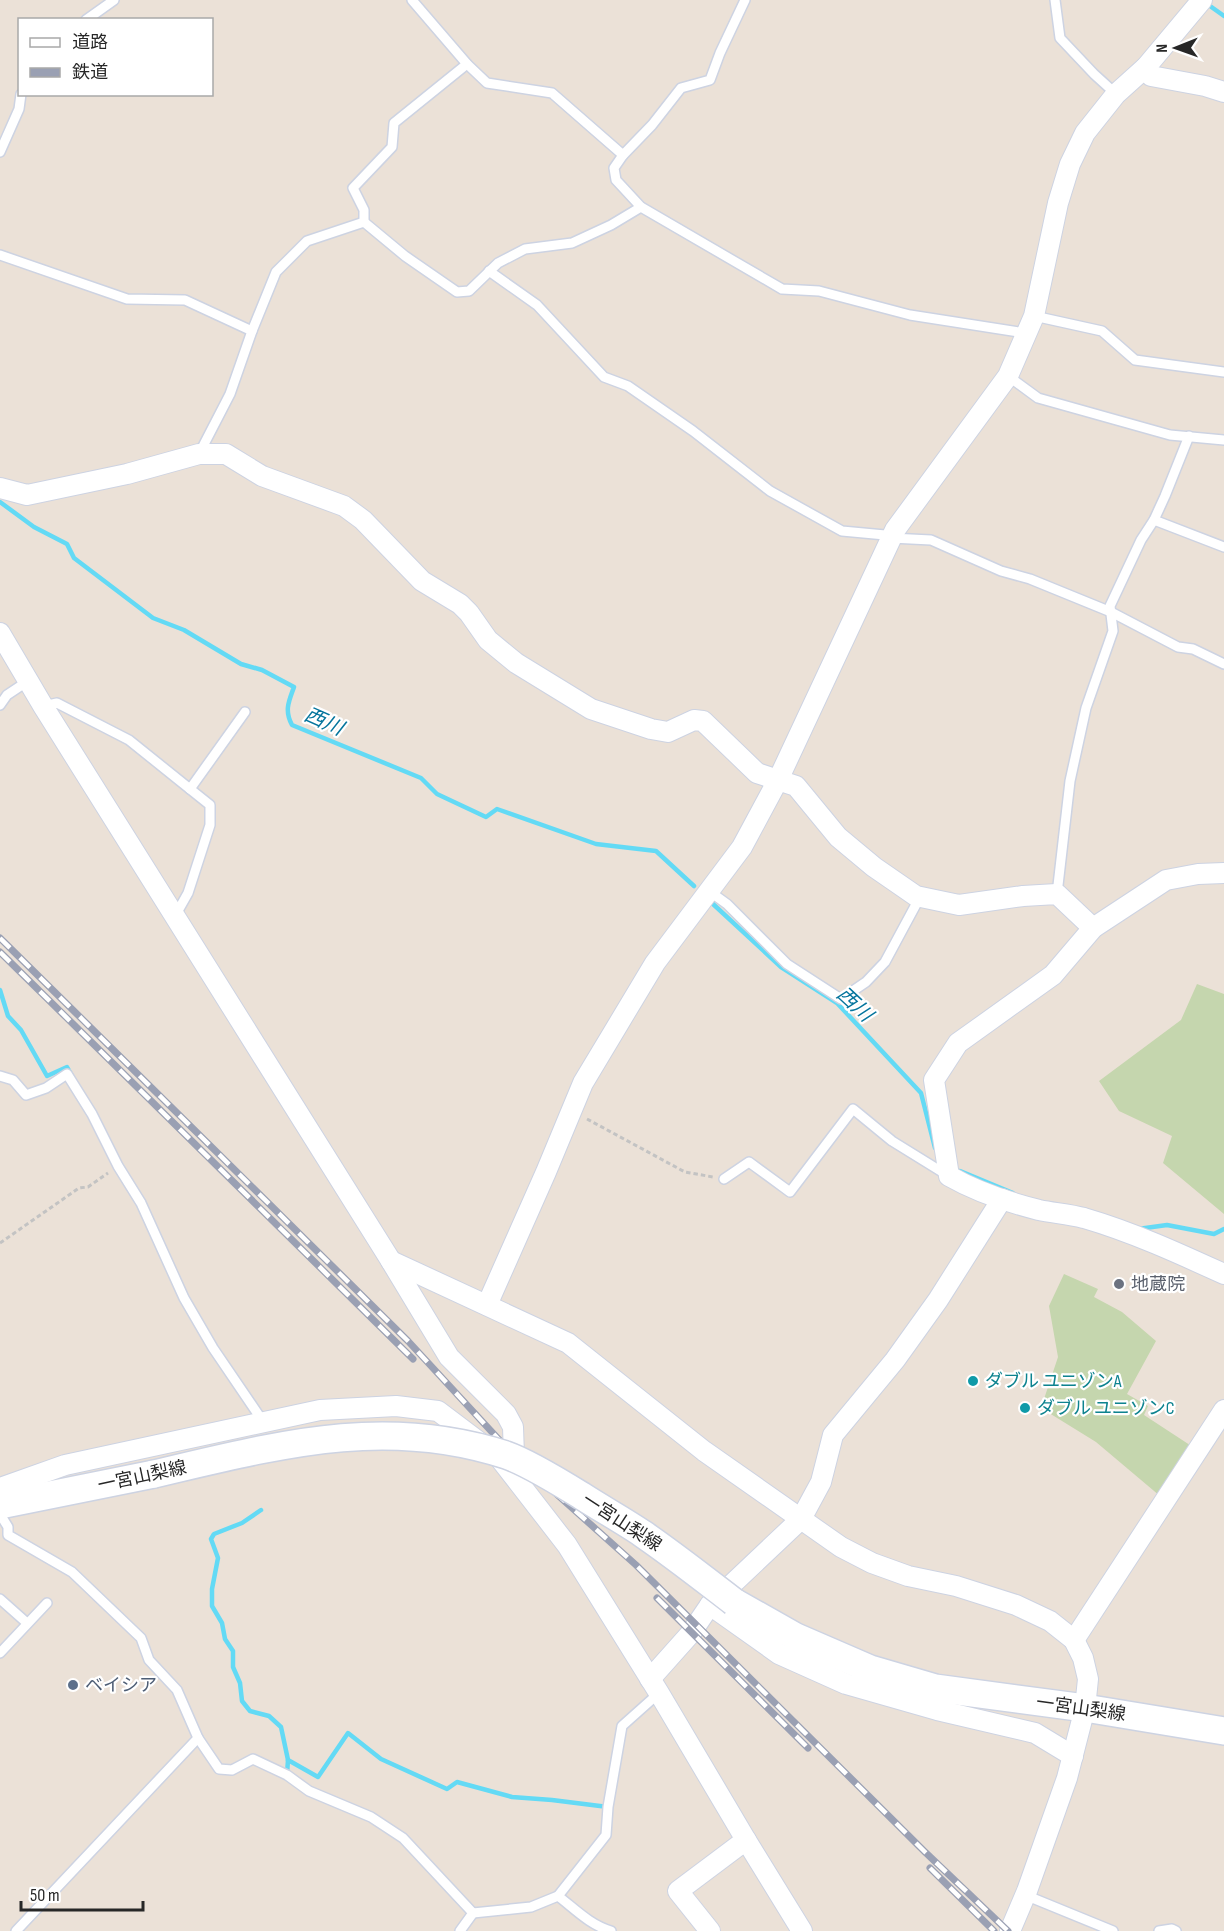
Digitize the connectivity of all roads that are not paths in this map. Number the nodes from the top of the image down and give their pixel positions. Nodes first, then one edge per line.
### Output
1 (114, 0) edge
2 (412, 0) edge
3 (745, 0) edge
4 (1055, 0) edge
5 (1203, 0) edge
6 (89, 18) edge
7 (467, 64) junction
8 (1146, 67) junction
9 (1224, 92) edge
10 (1116, 94) junction
11 (21, 96) edge
12 (0, 152) edge
13 (623, 155) junction
14 (641, 207) junction
15 (364, 222) junction
16 (0, 255) edge
17 (489, 271) junction
18 (1030, 325) junction
19 (252, 331) junction
20 (1224, 372) edge
21 (1008, 376) junction
22 (1189, 436) junction
23 (1224, 440) edge
24 (199, 454) junction
25 (0, 488) edge
26 (1154, 520) junction
27 (891, 538) junction
28 (1224, 547) edge
29 (1111, 612) junction
30 (0, 633) edge
31 (1224, 664) edge
32 (28, 681) junction
33 (0, 705) edge
34 (43, 705) junction
35 (245, 712) dead end
36 (778, 780) junction
37 (190, 789) junction
38 (1224, 873) edge
39 (709, 891) junction
40 (1057, 894) junction
41 (920, 897) junction
42 (175, 916) junction
43 (1093, 928) junction
44 (0, 1076) edge
45 (949, 1176) junction
46 (724, 1179) road end
47 (1002, 1199) junction
48 (391, 1260) junction
49 (1224, 1274) edge
50 (487, 1305) junction
51 (1224, 1410) edge
52 (264, 1423) junction
53 (497, 1455) junction
54 (0, 1488) edge
55 (0, 1505) edge
56 (0, 1514) edge
57 (801, 1519) junction
58 (0, 1599) edge
59 (47, 1603) dead end
60 (722, 1604) junction
61 (27, 1623) junction
62 (1074, 1640) junction
63 (0, 1653) edge
64 (655, 1686) junction
65 (1085, 1708) junction
66 (1224, 1731) edge
67 (198, 1738) junction
68 (1072, 1756) junction
69 (746, 1840) junction
70 (1025, 1895) junction
71 (558, 1896) junction
72 (473, 1913) junction
73 (16, 1931) edge
74 (460, 1931) edge
75 (610, 1931) edge
76 (710, 1931) edge
77 (802, 1931) edge
78 (1010, 1931) edge
79 (1113, 1931) edge
80 (1160, 1931) edge
81 (1176, 1931) edge

1 - 6 lane
2 - 7 lane
3 - 13 lane
4 - 10 lane
5 - 8 street
7 - 13 lane
7 - 15 lane
8 - 9 street
8 - 10 street
10 - 18 street
11 - 12 lane
13 - 14 lane
14 - 17 lane
14 - 18 lane
15 - 17 lane
15 - 19 lane
16 - 19 lane
17 - 27 lane
18 - 20 lane
18 - 21 street
19 - 24 lane
21 - 22 lane
21 - 27 street
22 - 23 lane
22 - 26 lane
24 - 25 street
24 - 36 street
26 - 28 lane
26 - 29 lane
27 - 29 lane
27 - 36 street
29 - 31 lane
29 - 40 lane
30 - 32 street
32 - 33 lane
32 - 34 street
34 - 37 lane
34 - 42 street
35 - 37 lane
36 - 39 street
36 - 41 street
37 - 42 lane
38 - 43 street
39 - 41 lane
39 - 50 street
40 - 41 street
40 - 43 street
42 - 48 street
43 - 45 street
44 - 52 lane
45 - 46 lane
45 - 47 street
47 - 49 street
47 - 57 street
48 - 50 street
48 - 53 street
50 - 57 street
51 - 62 street
52 - 53 street
52 - 54 street
53 - 64 street
55 - 60 main road, 一宮山梨線, bridge
56 - 67 lane
57 - 60 street
57 - 62 street
58 - 61 lane
59 - 61 lane
60 - 64 street
60 - 65 main road, 一宮山梨線
60 - 68 street
61 - 63 lane
62 - 65 street
64 - 69 street
64 - 71 lane
65 - 66 main road, 一宮山梨線
65 - 68 street
67 - 72 lane
67 - 73 lane
68 - 70 street
69 - 76 street
69 - 77 street
70 - 78 street
70 - 79 lane
71 - 72 lane
71 - 75 lane
72 - 74 lane
80 - 81 lane

